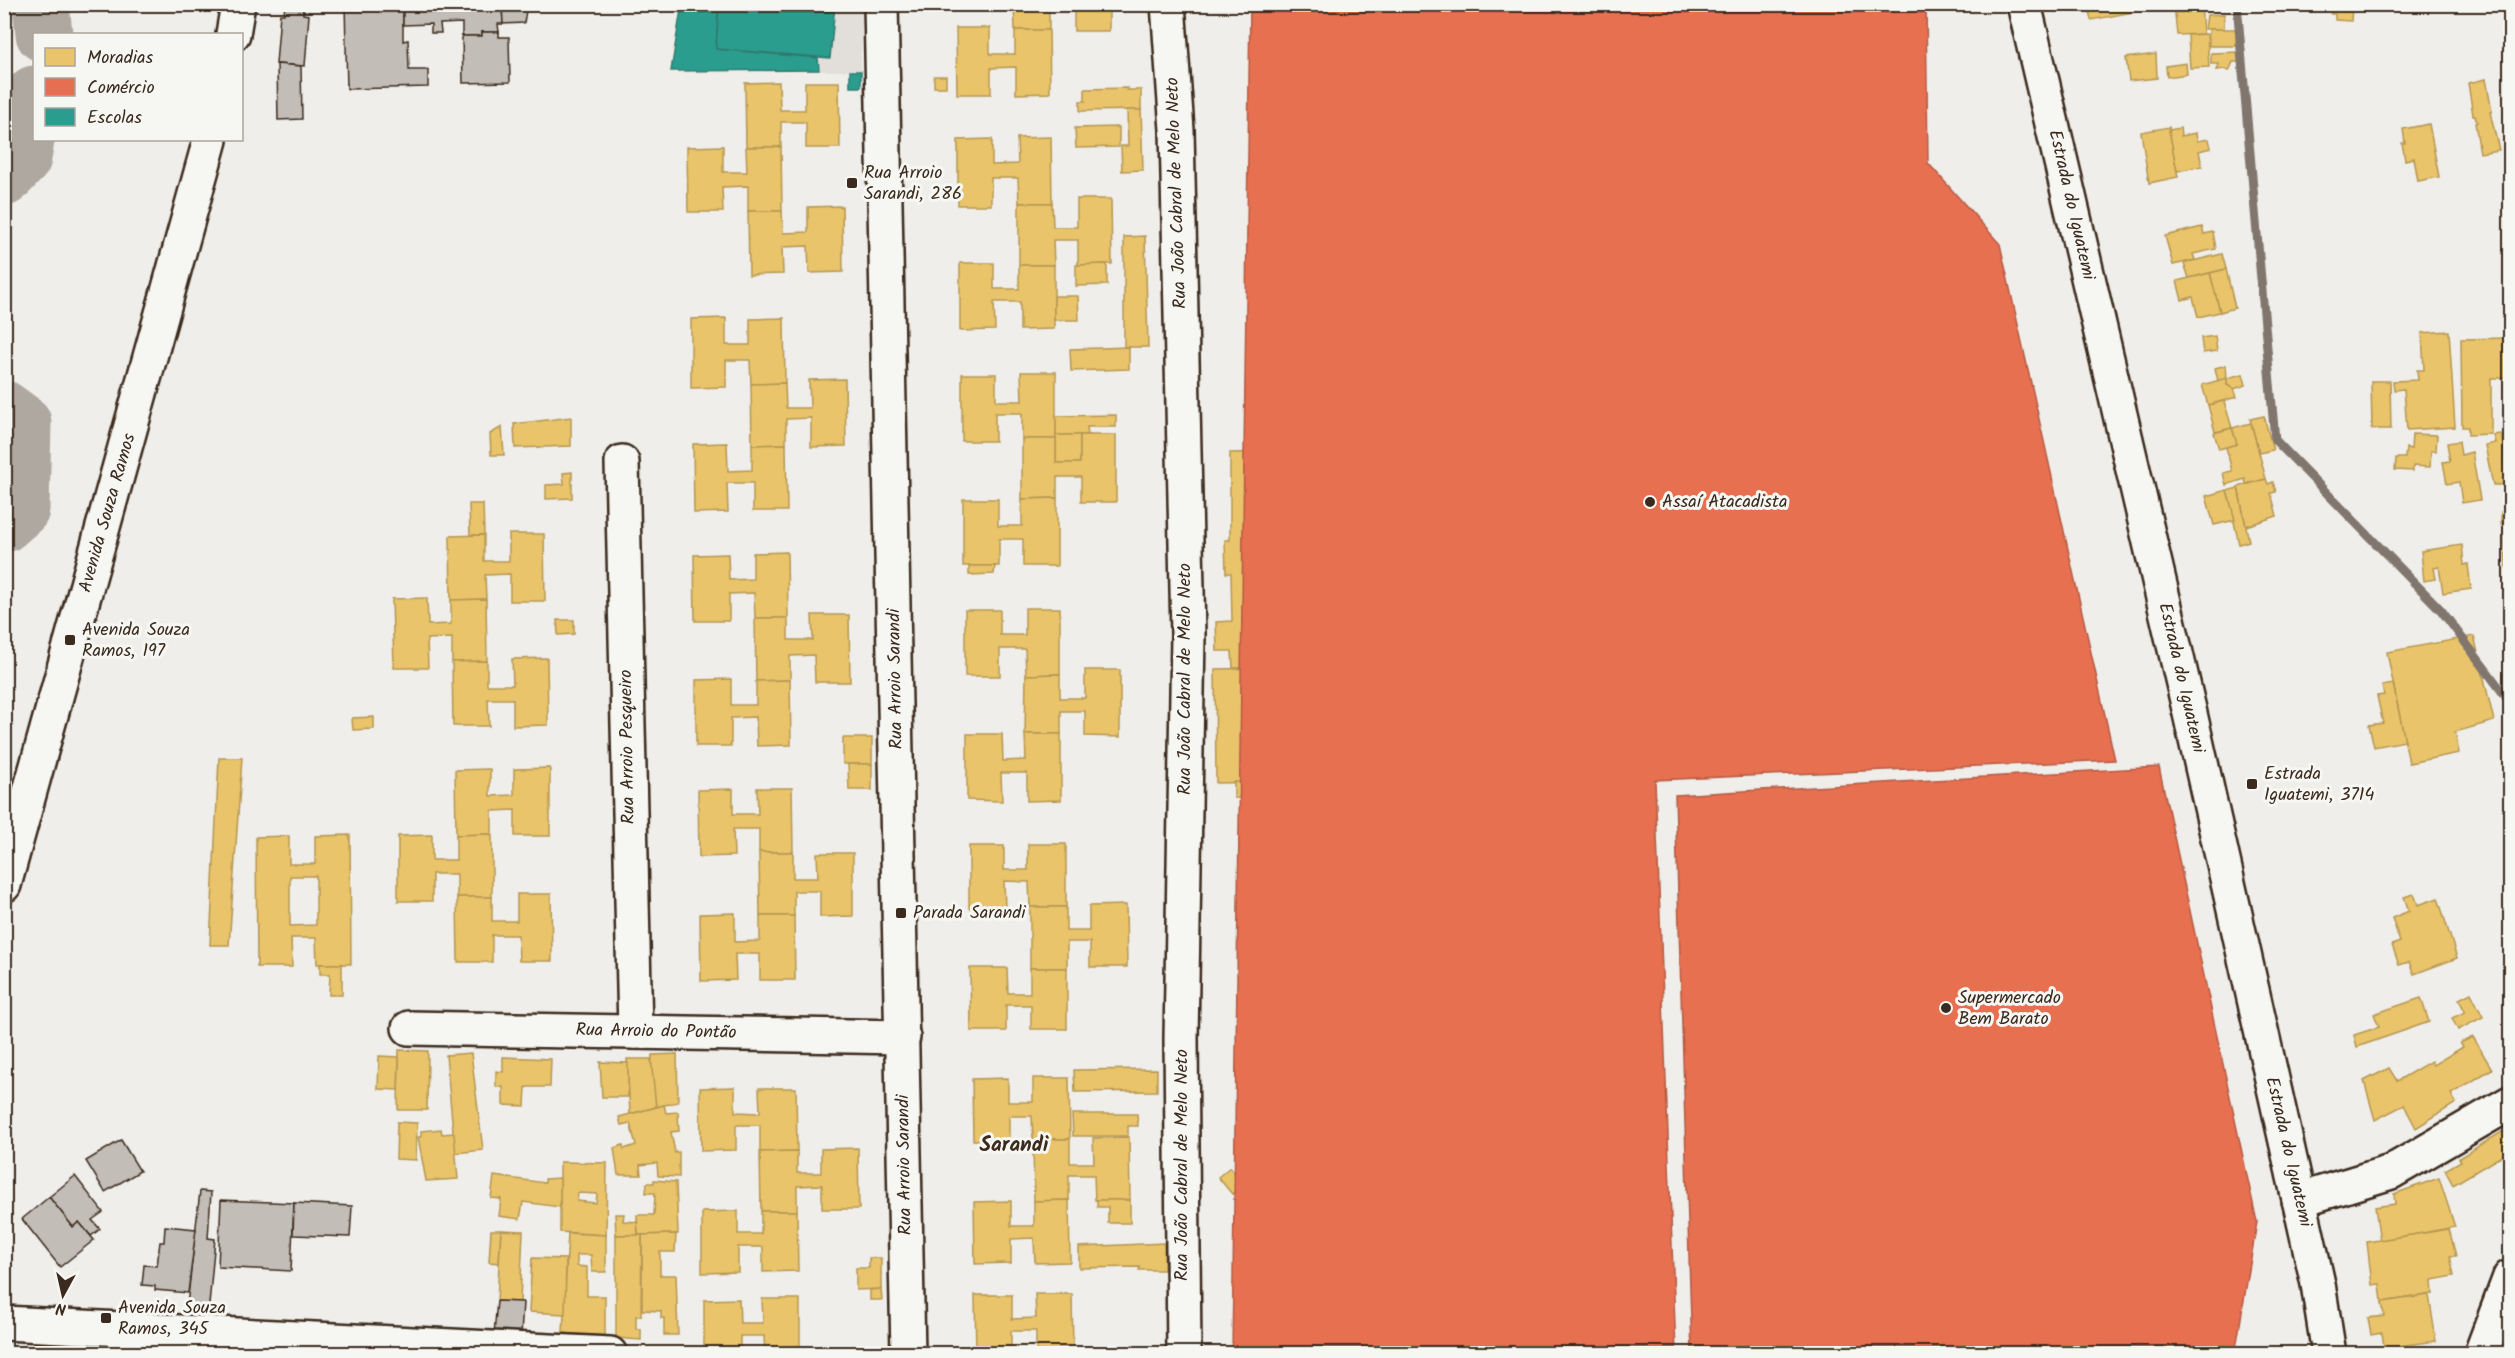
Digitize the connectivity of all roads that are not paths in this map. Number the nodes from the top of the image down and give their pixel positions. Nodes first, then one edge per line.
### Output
1 (238, 4) edge
2 (881, 4) edge
3 (1168, 4) edge
4 (2024, 4) edge
5 (233, 33) edge
6 (210, 141) edge
7 (622, 462) dead end
8 (4, 885) edge
9 (409, 1028) dead end
10 (635, 1032) junction
11 (903, 1037) junction
12 (2511, 1103) edge
13 (2299, 1200) junction
14 (2511, 1277) edge
15 (4, 1323) edge
16 (610, 1353) edge
17 (908, 1353) edge
18 (1184, 1353) edge
19 (2329, 1353) edge
20 (2481, 1353) edge

1 - 5 street
2 - 11 street, Rua Arroio Sarandi
3 - 18 street, Rua João Cabral de Melo Neto
4 - 13 street, Estrada do Iguatemi
6 - 8 street, Avenida Souza Ramos
7 - 10 street, Rua Arroio Pesqueiro
9 - 10 street, Rua Arroio do Pontão
10 - 11 street, Rua Arroio do Pontão
11 - 17 street, Rua Arroio Sarandi
12 - 13 street
13 - 19 street, Estrada do Iguatemi
14 - 20 street
15 - 16 street

